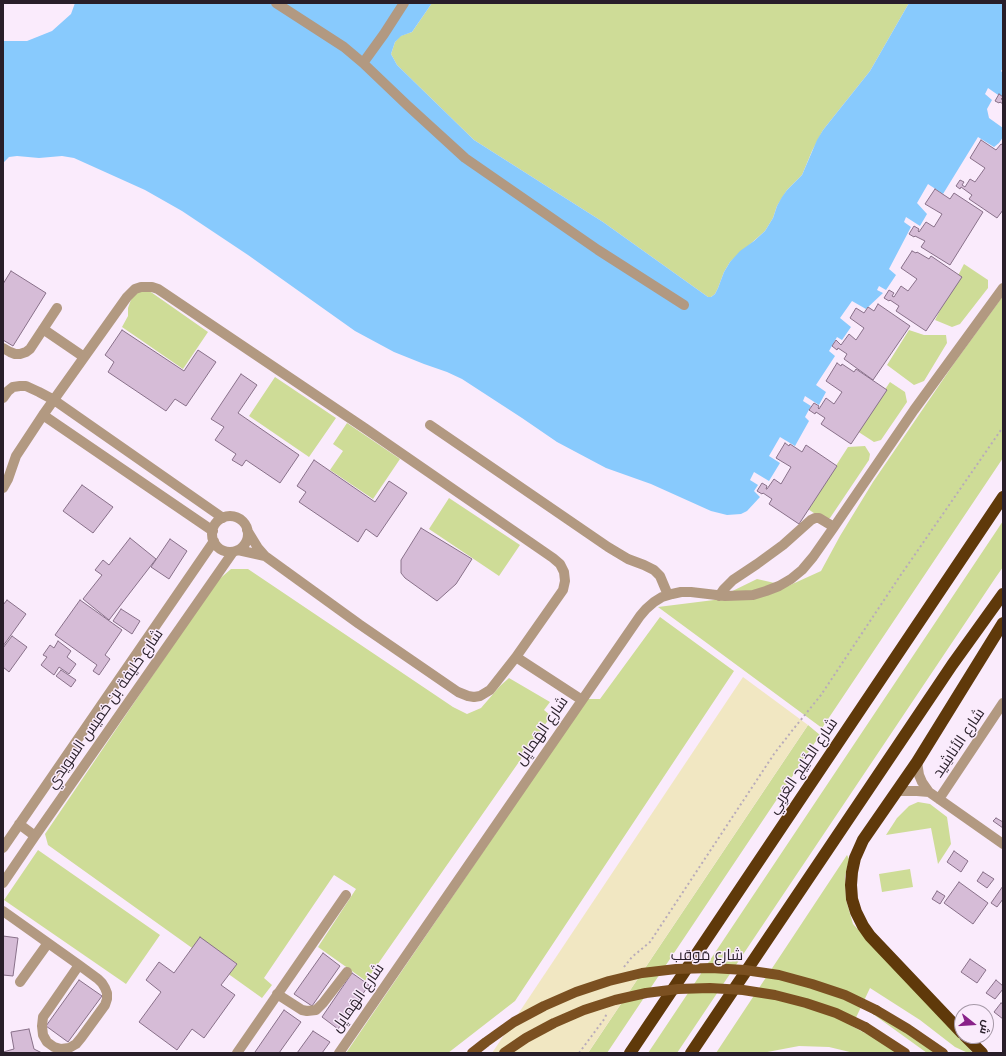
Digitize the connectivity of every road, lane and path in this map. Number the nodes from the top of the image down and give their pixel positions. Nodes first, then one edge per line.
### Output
1 (276, 3) edge
2 (404, 3) edge
3 (364, 63) junction
4 (1003, 288) edge
5 (684, 305) dead end
6 (57, 308) dead end
7 (43, 329) junction
8 (3, 348) edge
9 (84, 357) junction
10 (3, 398) edge
11 (54, 400) junction
12 (43, 415) junction
13 (430, 425) dead end
14 (1003, 427) edge
15 (3, 460) edge
16 (14, 462) junction
17 (3, 488) edge
18 (1003, 497) edge
19 (223, 518) junction
20 (834, 527) junction
21 (247, 530) junction
22 (213, 531) junction
23 (214, 542) junction
24 (236, 551) junction
25 (265, 556) junction
26 (1003, 594) edge
27 (668, 595) junction
28 (719, 596) junction
29 (1003, 623) edge
30 (516, 657) junction
31 (582, 700) junction
32 (1003, 703) edge
33 (917, 762) junction
34 (898, 791) junction
35 (930, 792) junction
36 (939, 799) junction
37 (19, 824) junction
38 (35, 836) junction
39 (1003, 844) edge
40 (3, 848) edge
41 (3, 884) edge
42 (346, 894) dead end
43 (3, 911) edge
44 (48, 943) junction
45 (80, 965) junction
46 (622, 970) dead end
47 (347, 972) dead end
48 (20, 982) dead end
49 (277, 994) junction
50 (608, 1011) dead end
51 (954, 1025) edge
52 (973, 1044) edge
53 (237, 1053) edge
54 (339, 1053) edge
55 (472, 1053) edge
56 (504, 1053) edge
57 (579, 1053) edge
58 (630, 1053) edge
59 (691, 1053) edge
60 (905, 1053) edge
61 (943, 1053) edge
62 (982, 1053) edge

1 - 3 street
2 - 3 street
3 - 5 street
4 - 20 street, شارع الهَمايِل
6 - 7 street
7 - 8 street
7 - 9 street
9 - 11 street
9 - 30 street
10 - 11 street
11 - 12 street
11 - 19 street
12 - 16 street
12 - 22 street
13 - 27 street
14 - 46 path
15 - 16 street
16 - 17 street
18 - 58 highway, شارع الخَلِيج العَربِي
19 - 21 street
19 - 22 street
20 - 28 street, شارع الهَمايِل
20 - 28 street
21 - 24 street
21 - 25 street
22 - 23 street
23 - 24 street
23 - 37 street, شارع خليفة بن خميس السويدي
24 - 25 street
24 - 38 street, شارع خليفة بن خميس السويدي
25 - 30 street
26 - 59 highway
27 - 28 street, شارع الهَمايِل
27 - 31 street, شارع الهَمايِل
29 - 33 highway
30 - 31 street
31 - 54 street, شارع الهَمايِل
32 - 36 street, شارع الأناشِيد
33 - 34 highway
33 - 35 street
34 - 35 street
34 - 51 highway
35 - 36 street
36 - 39 street
37 - 38 street
37 - 40 street, شارع خليفة بن خميس السويدي
38 - 41 street, شارع خليفة بن خميس السويدي
42 - 49 street
43 - 44 street
44 - 45 street
44 - 48 street
45 - 45 street
47 - 49 street
49 - 53 street
50 - 57 path
52 - 62 highway
55 - 61 main road, شارع مَوقب, bridge
56 - 60 main road, bridge

